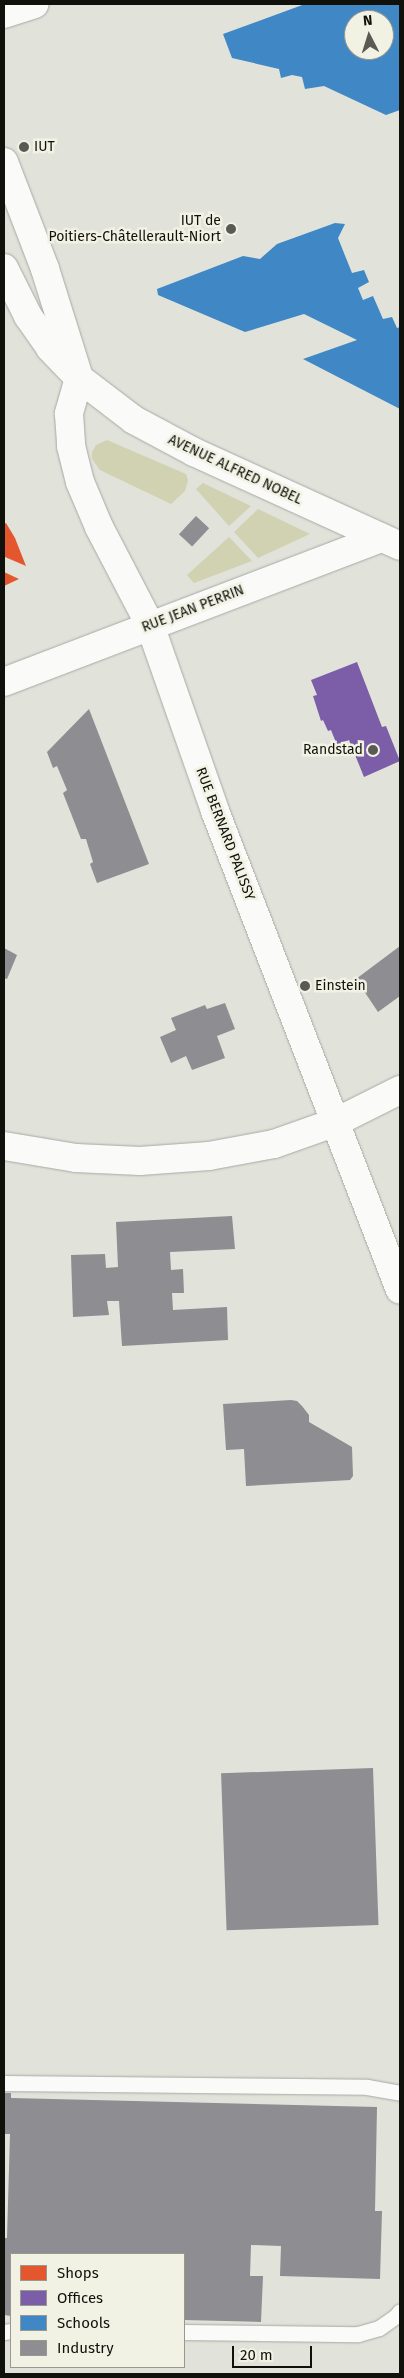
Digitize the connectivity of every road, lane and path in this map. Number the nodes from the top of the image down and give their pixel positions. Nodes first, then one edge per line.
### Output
1 (34, 4) edge
2 (4, 14) edge
3 (4, 162) edge
4 (4, 268) edge
5 (79, 378) junction
6 (391, 542) edge
7 (150, 625) junction
8 (4, 682) edge
9 (400, 1090) edge
10 (336, 1122) junction
11 (6, 1152) edge
12 (400, 1290) edge
13 (4, 2083) edge
14 (400, 2093) edge
15 (400, 2311) edge
16 (185, 2332) edge

1 - 2 street
3 - 5 street
4 - 5 street, AVENUE ALFRED NOBEL
5 - 6 street, AVENUE ALFRED NOBEL
5 - 7 street, RUE BERNARD PALISSY
6 - 7 street, RUE JEAN PERRIN
7 - 8 street, RUE JEAN PERRIN
7 - 10 street, RUE BERNARD PALISSY
9 - 10 street
10 - 11 street
10 - 12 street, RUE BERNARD PALISSY
13 - 14 lane
15 - 16 lane

